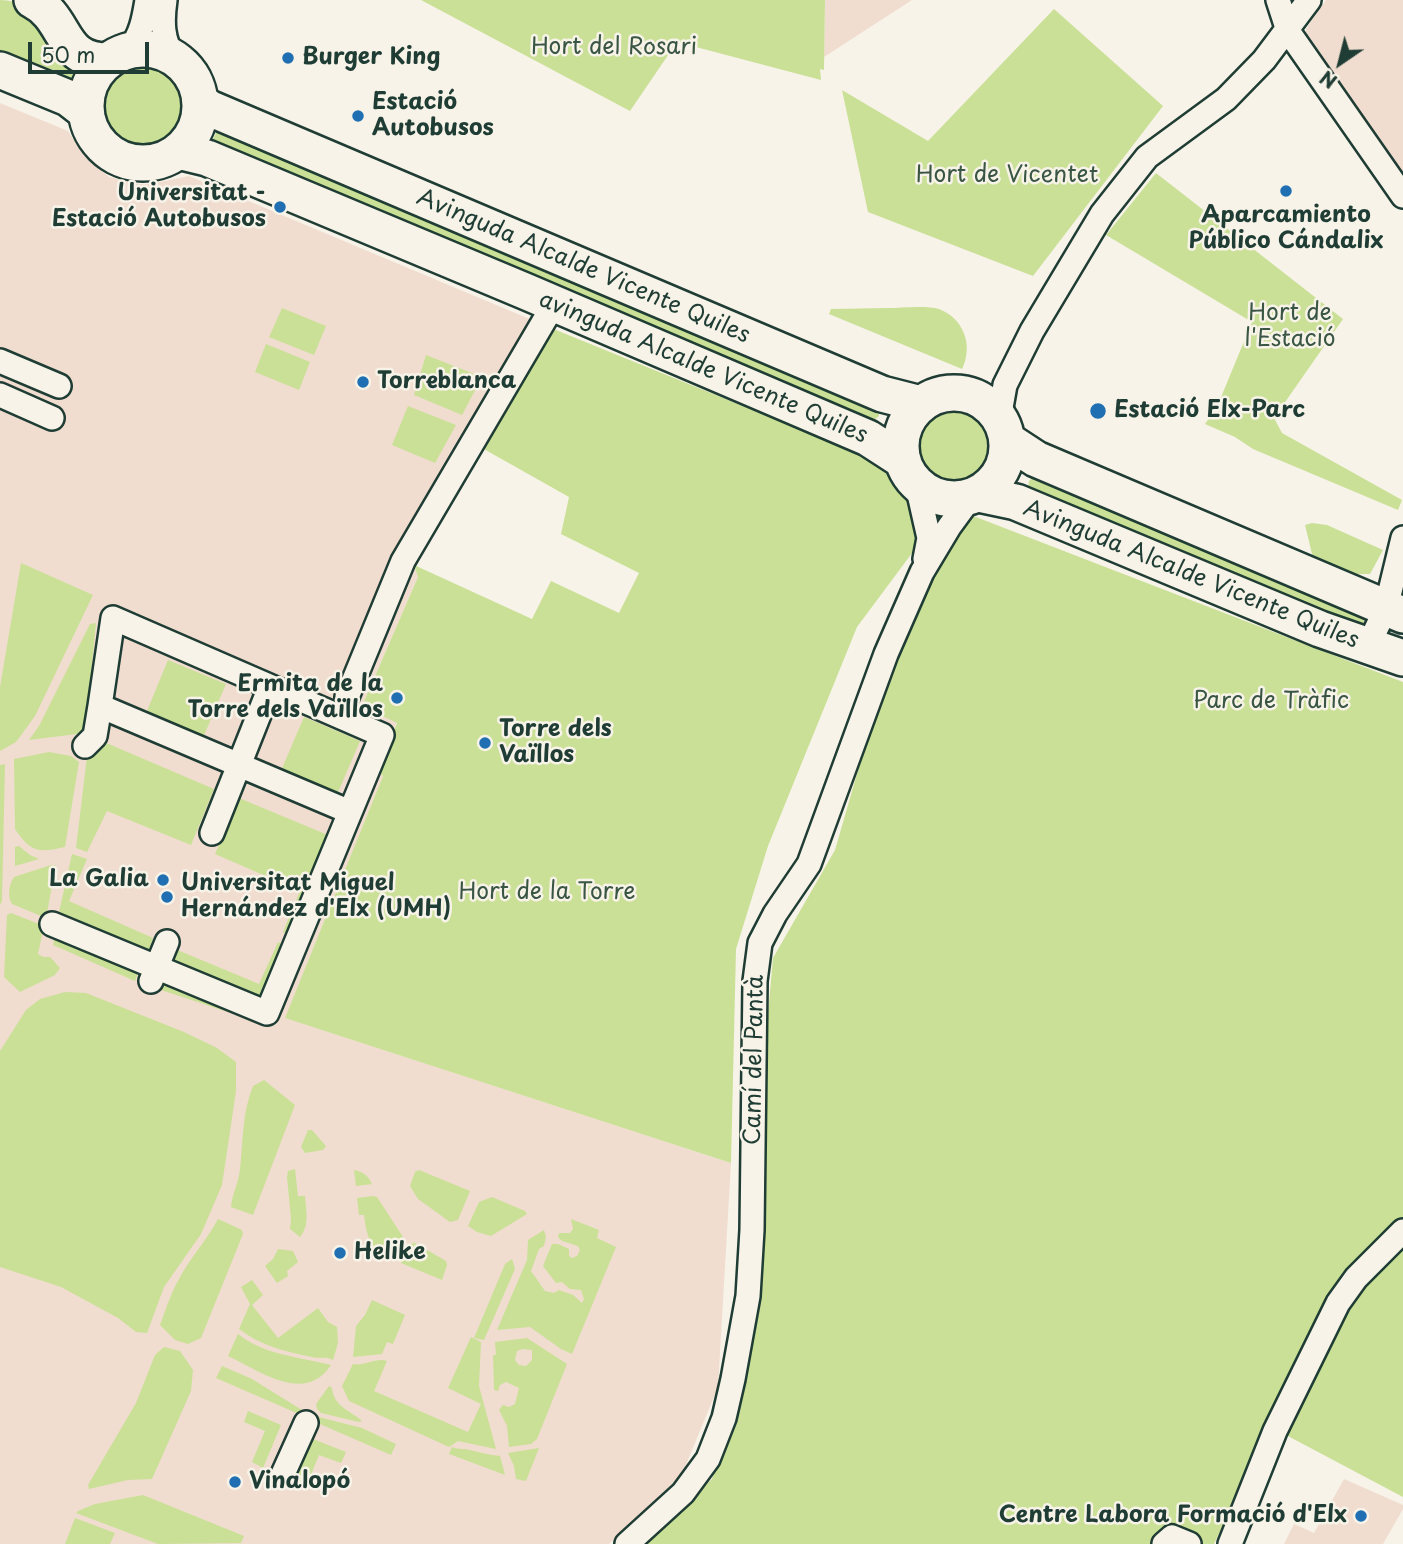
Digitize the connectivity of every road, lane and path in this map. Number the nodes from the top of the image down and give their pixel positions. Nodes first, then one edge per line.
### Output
1 (32, 0) edge
2 (147, 0) edge
3 (164, 0) edge
4 (1278, 0) edge
5 (1309, 0) edge
6 (1288, 31) junction
7 (118, 55) junction
8 (174, 58) junction
9 (0, 70) edge
10 (200, 101) junction
11 (86, 112) junction
12 (178, 152) junction
13 (1403, 196) edge
14 (541, 298) junction
15 (0, 361) edge
16 (32, 375) junction
17 (59, 386) dead end
18 (10, 400) edge
19 (921, 404) junction
20 (52, 418) dead end
21 (1003, 430) junction
22 (899, 463) junction
23 (974, 496) junction
24 (1403, 538) edge
25 (1394, 567) junction
26 (922, 572) junction
27 (1382, 606) edge
28 (1360, 644) junction
29 (1403, 658) edge
30 (270, 687) junction
31 (347, 697) dead end
32 (100, 706) junction
33 (85, 746) dead end
34 (239, 764) junction
35 (351, 812) junction
36 (212, 833) dead end
37 (52, 924) dead end
38 (167, 942) dead end
39 (154, 974) junction
40 (1403, 1231) edge
41 (306, 1423) dead end
42 (283, 1474) dead end
43 (627, 1544) edge
44 (1164, 1544) edge
45 (1189, 1544) edge
46 (1230, 1544) edge

1 - 7 highway
2 - 7 street
3 - 8 street
4 - 6 street
5 - 6 street
6 - 13 street
6 - 21 street
7 - 8 highway
7 - 11 highway
8 - 10 highway
9 - 11 highway
10 - 12 highway
10 - 19 highway, Avinguda Alcalde Vicente Quiles
11 - 12 highway
12 - 14 highway, Avinguda Alcalde Vicente Quiles
14 - 22 highway, avinguda Alcalde Vicente Quiles
14 - 31 street
15 - 16 street
16 - 17 street
16 - 18 street
18 - 20 street
19 - 21 highway
19 - 22 highway
21 - 23 highway
21 - 27 highway, Avinguda Alcalde Vicente Quiles
22 - 23 highway
22 - 26 street, Camí del Pantà
23 - 26 street, Camí del Pantà
23 - 28 highway, Avinguda Alcalde Vicente Quiles
24 - 25 street, avinguda Alcalde Vicente Quiles
25 - 27 street, avinguda Alcalde Vicente Quiles
25 - 27 street
26 - 43 street, Camí del Pantà
27 - 28 street, avinguda Alcalde Vicente Quiles
28 - 29 highway, Avinguda Alcalde Vicente Quiles
30 - 32 street
30 - 34 street
30 - 35 street
32 - 33 street
32 - 34 street
34 - 35 street
34 - 36 street
35 - 39 street
37 - 39 street
38 - 39 street
40 - 46 street
41 - 42 street
44 - 45 street

